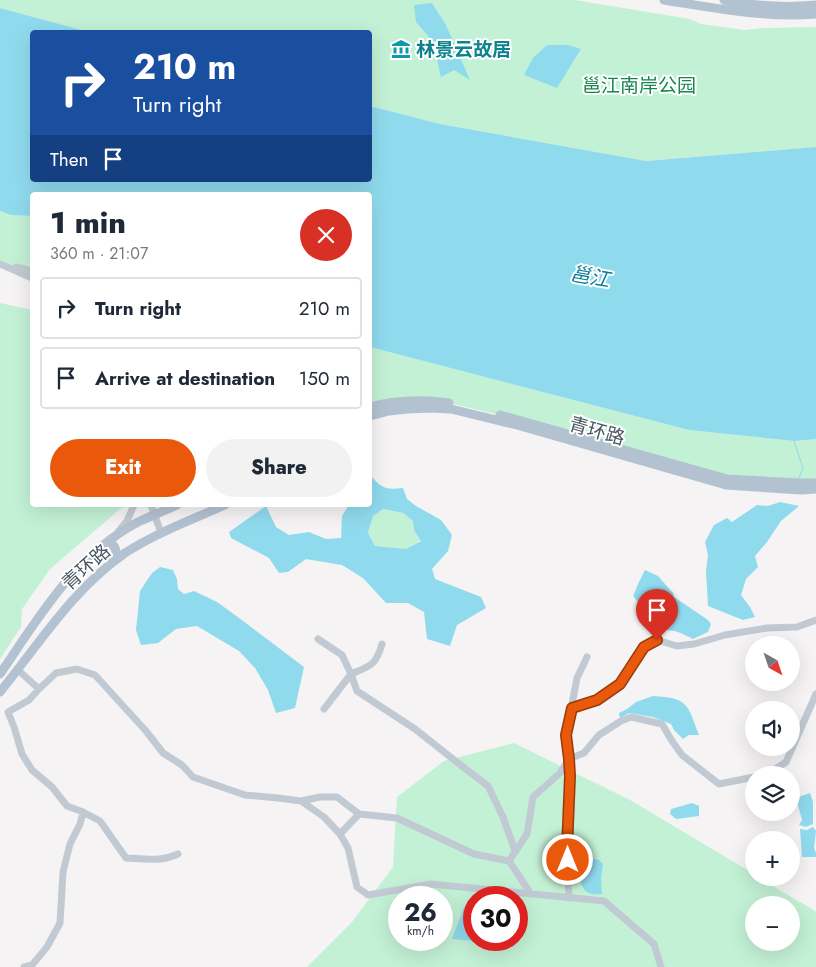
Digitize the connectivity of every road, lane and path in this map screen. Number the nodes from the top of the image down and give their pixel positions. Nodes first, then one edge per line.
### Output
1 (664, 0) edge
2 (724, 0) edge
3 (816, 5) edge
4 (816, 14) edge
5 (0, 264) edge
6 (30, 271) edge
7 (30, 277) edge
8 (372, 406) edge
9 (372, 415) edge
10 (816, 483) edge
11 (816, 489) edge
12 (133, 507) edge
13 (152, 507) edge
14 (173, 507) edge
15 (201, 507) edge
16 (215, 507) edge
17 (220, 507) edge
18 (155, 515) junction
19 (161, 533) junction
20 (112, 539) junction
21 (93, 554) junction
22 (106, 568) junction
23 (816, 620) edge
24 (318, 639) dead end
25 (382, 644) dead end
26 (587, 657) dead end
27 (18, 670) junction
28 (0, 674) edge
29 (351, 674) junction
30 (39, 689) junction
31 (0, 692) edge
32 (816, 694) edge
33 (572, 708) junction
34 (324, 709) dead end
35 (569, 759) junction
36 (780, 766) edge
37 (745, 779) edge
38 (301, 801) junction
39 (83, 812) junction
40 (359, 814) junction
41 (340, 834) junction
42 (516, 851) junction
43 (178, 854) dead end
44 (509, 860) junction
45 (530, 894) junction
46 (569, 898) junction
47 (24, 967) edge
48 (661, 967) edge

1 - 4 main road
2 - 3 main road
5 - 6 street
5 - 7 street
8 - 10 main road, 青环路
9 - 11 main road, 青环路
12 - 20 street
13 - 18 street
14 - 18 main road, 青环路
15 - 16 main road
17 - 19 main road, 青环路
18 - 19 street
18 - 20 main road, 青环路
19 - 22 main road, 青环路
20 - 21 main road, 青环路
21 - 22 main road
21 - 28 main road, 青环路
22 - 27 main road, 青环路
23 - 33 street
24 - 29 street
25 - 29 street
26 - 33 street
27 - 30 street
27 - 31 main road, 青环路
29 - 34 street
29 - 42 street
30 - 38 street
30 - 39 street
32 - 36 street
33 - 35 street
35 - 37 street
35 - 42 street
35 - 46 street
38 - 40 street
38 - 41 street
39 - 43 street
39 - 47 street
40 - 41 street
40 - 44 street
41 - 45 street
42 - 44 street
44 - 45 street
45 - 46 street
46 - 48 street

